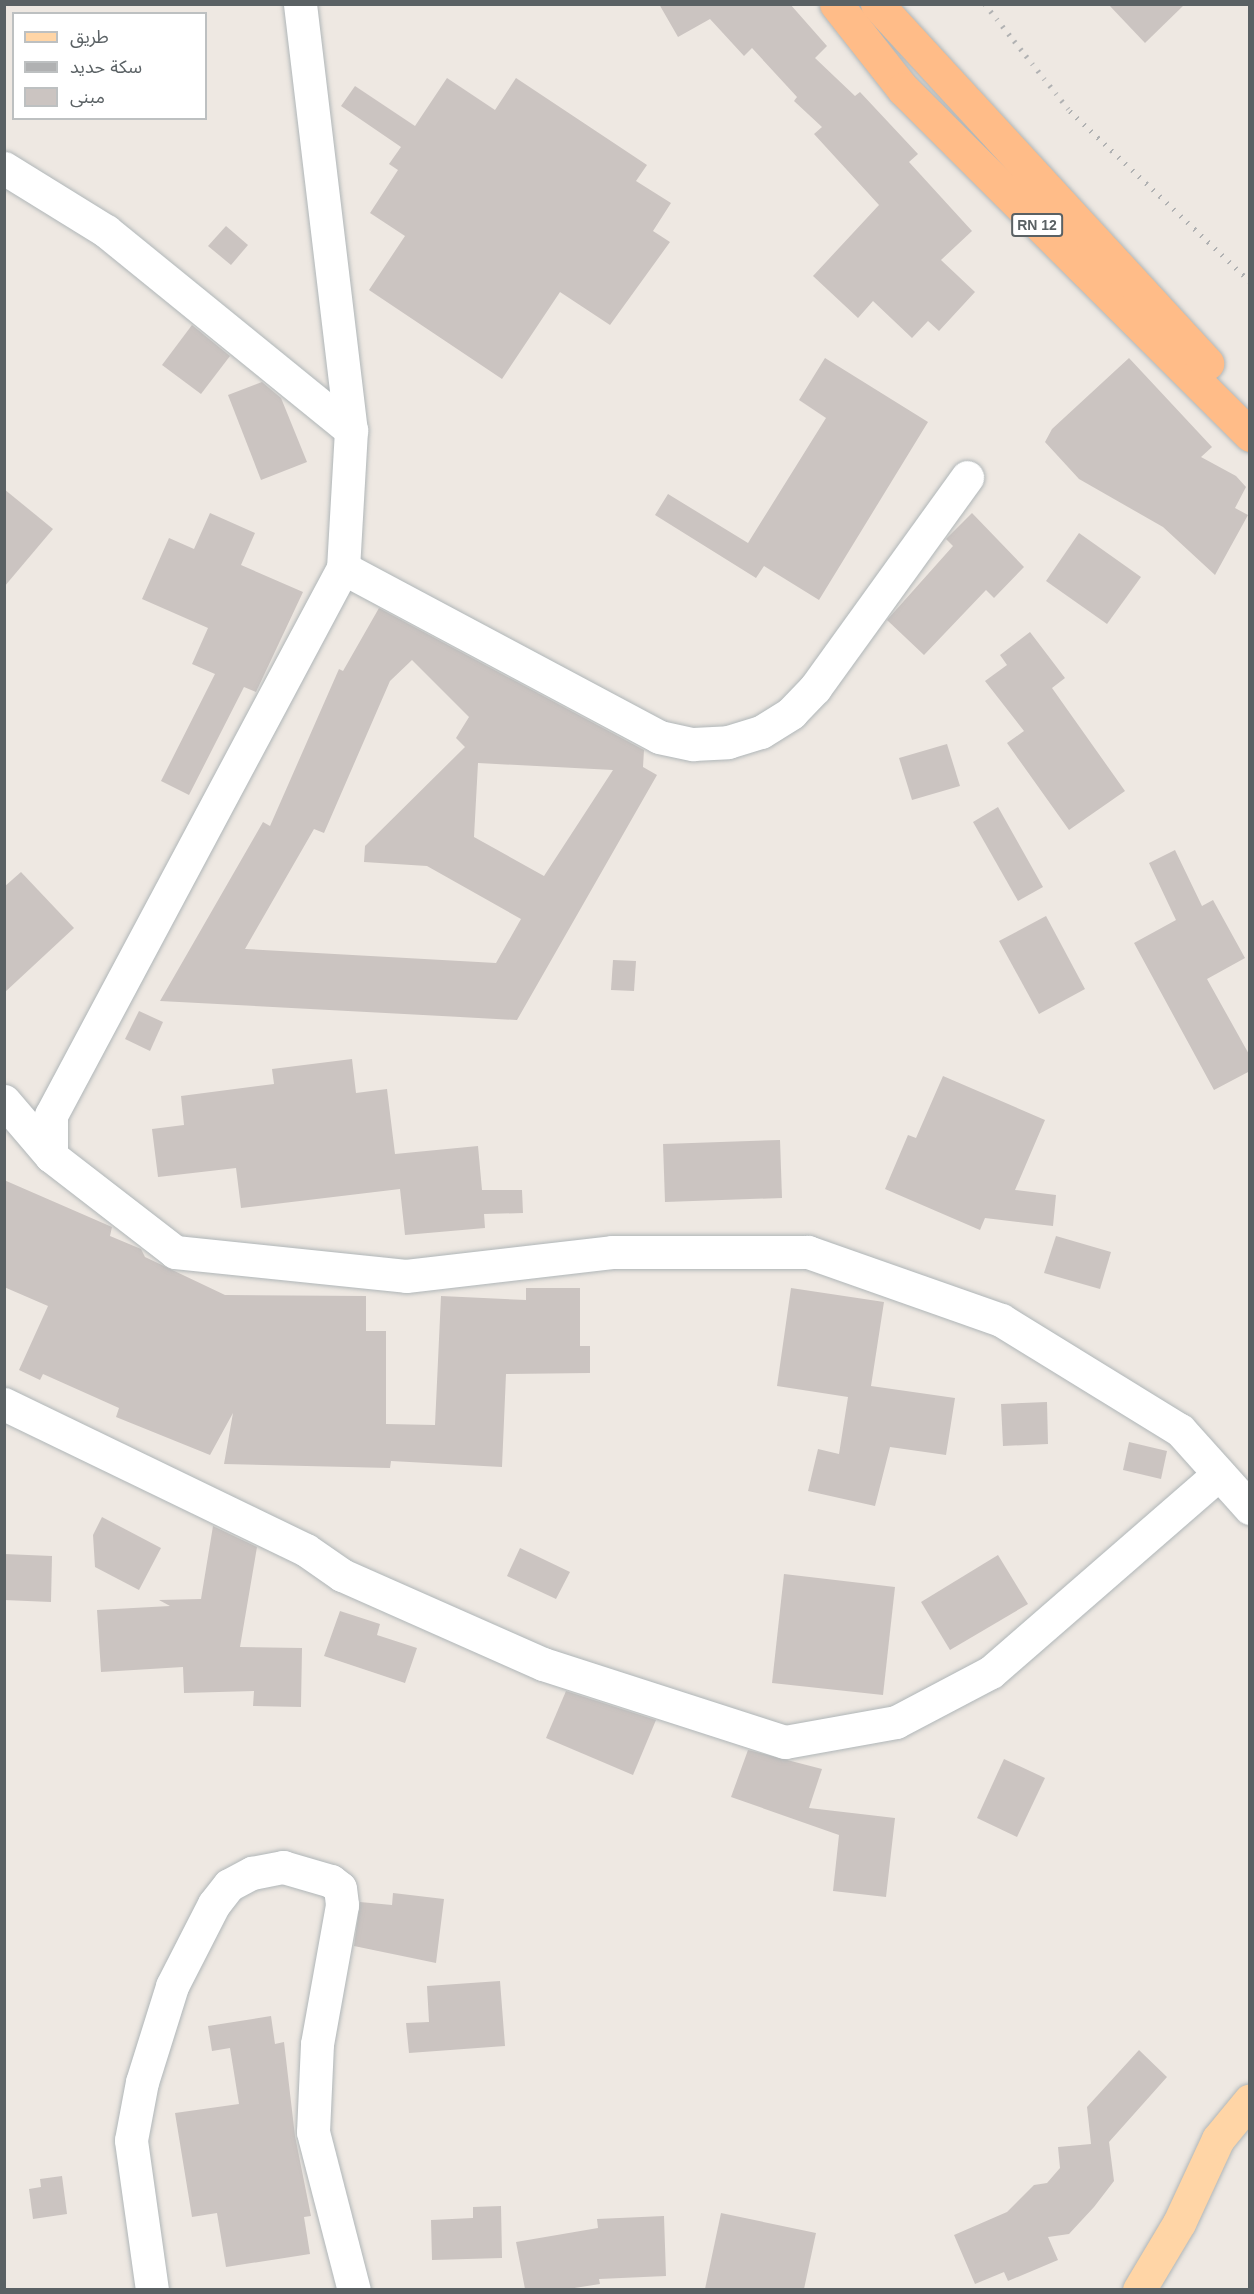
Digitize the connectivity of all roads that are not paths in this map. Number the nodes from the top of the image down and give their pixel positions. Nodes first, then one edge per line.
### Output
1 (300, 4) edge
2 (836, 4) edge
3 (877, 4) edge
4 (4, 168) edge
5 (1250, 404) edge
6 (351, 430) junction
7 (1250, 435) edge
8 (967, 477) dead end
9 (343, 568) junction
10 (4, 1101) edge
11 (51, 1156) junction
12 (4, 1404) edge
13 (1219, 1474) junction
14 (1250, 1508) edge
15 (1250, 2100) edge
16 (152, 2289) edge
17 (354, 2289) edge
18 (1139, 2289) edge

1 - 6 street
2 - 7 highway, RN 12
3 - 5 highway, RN 12
4 - 6 street
6 - 9 street
8 - 9 street
9 - 11 street
10 - 11 street
11 - 13 street
12 - 13 street
13 - 14 street
15 - 18 main road
16 - 17 street

